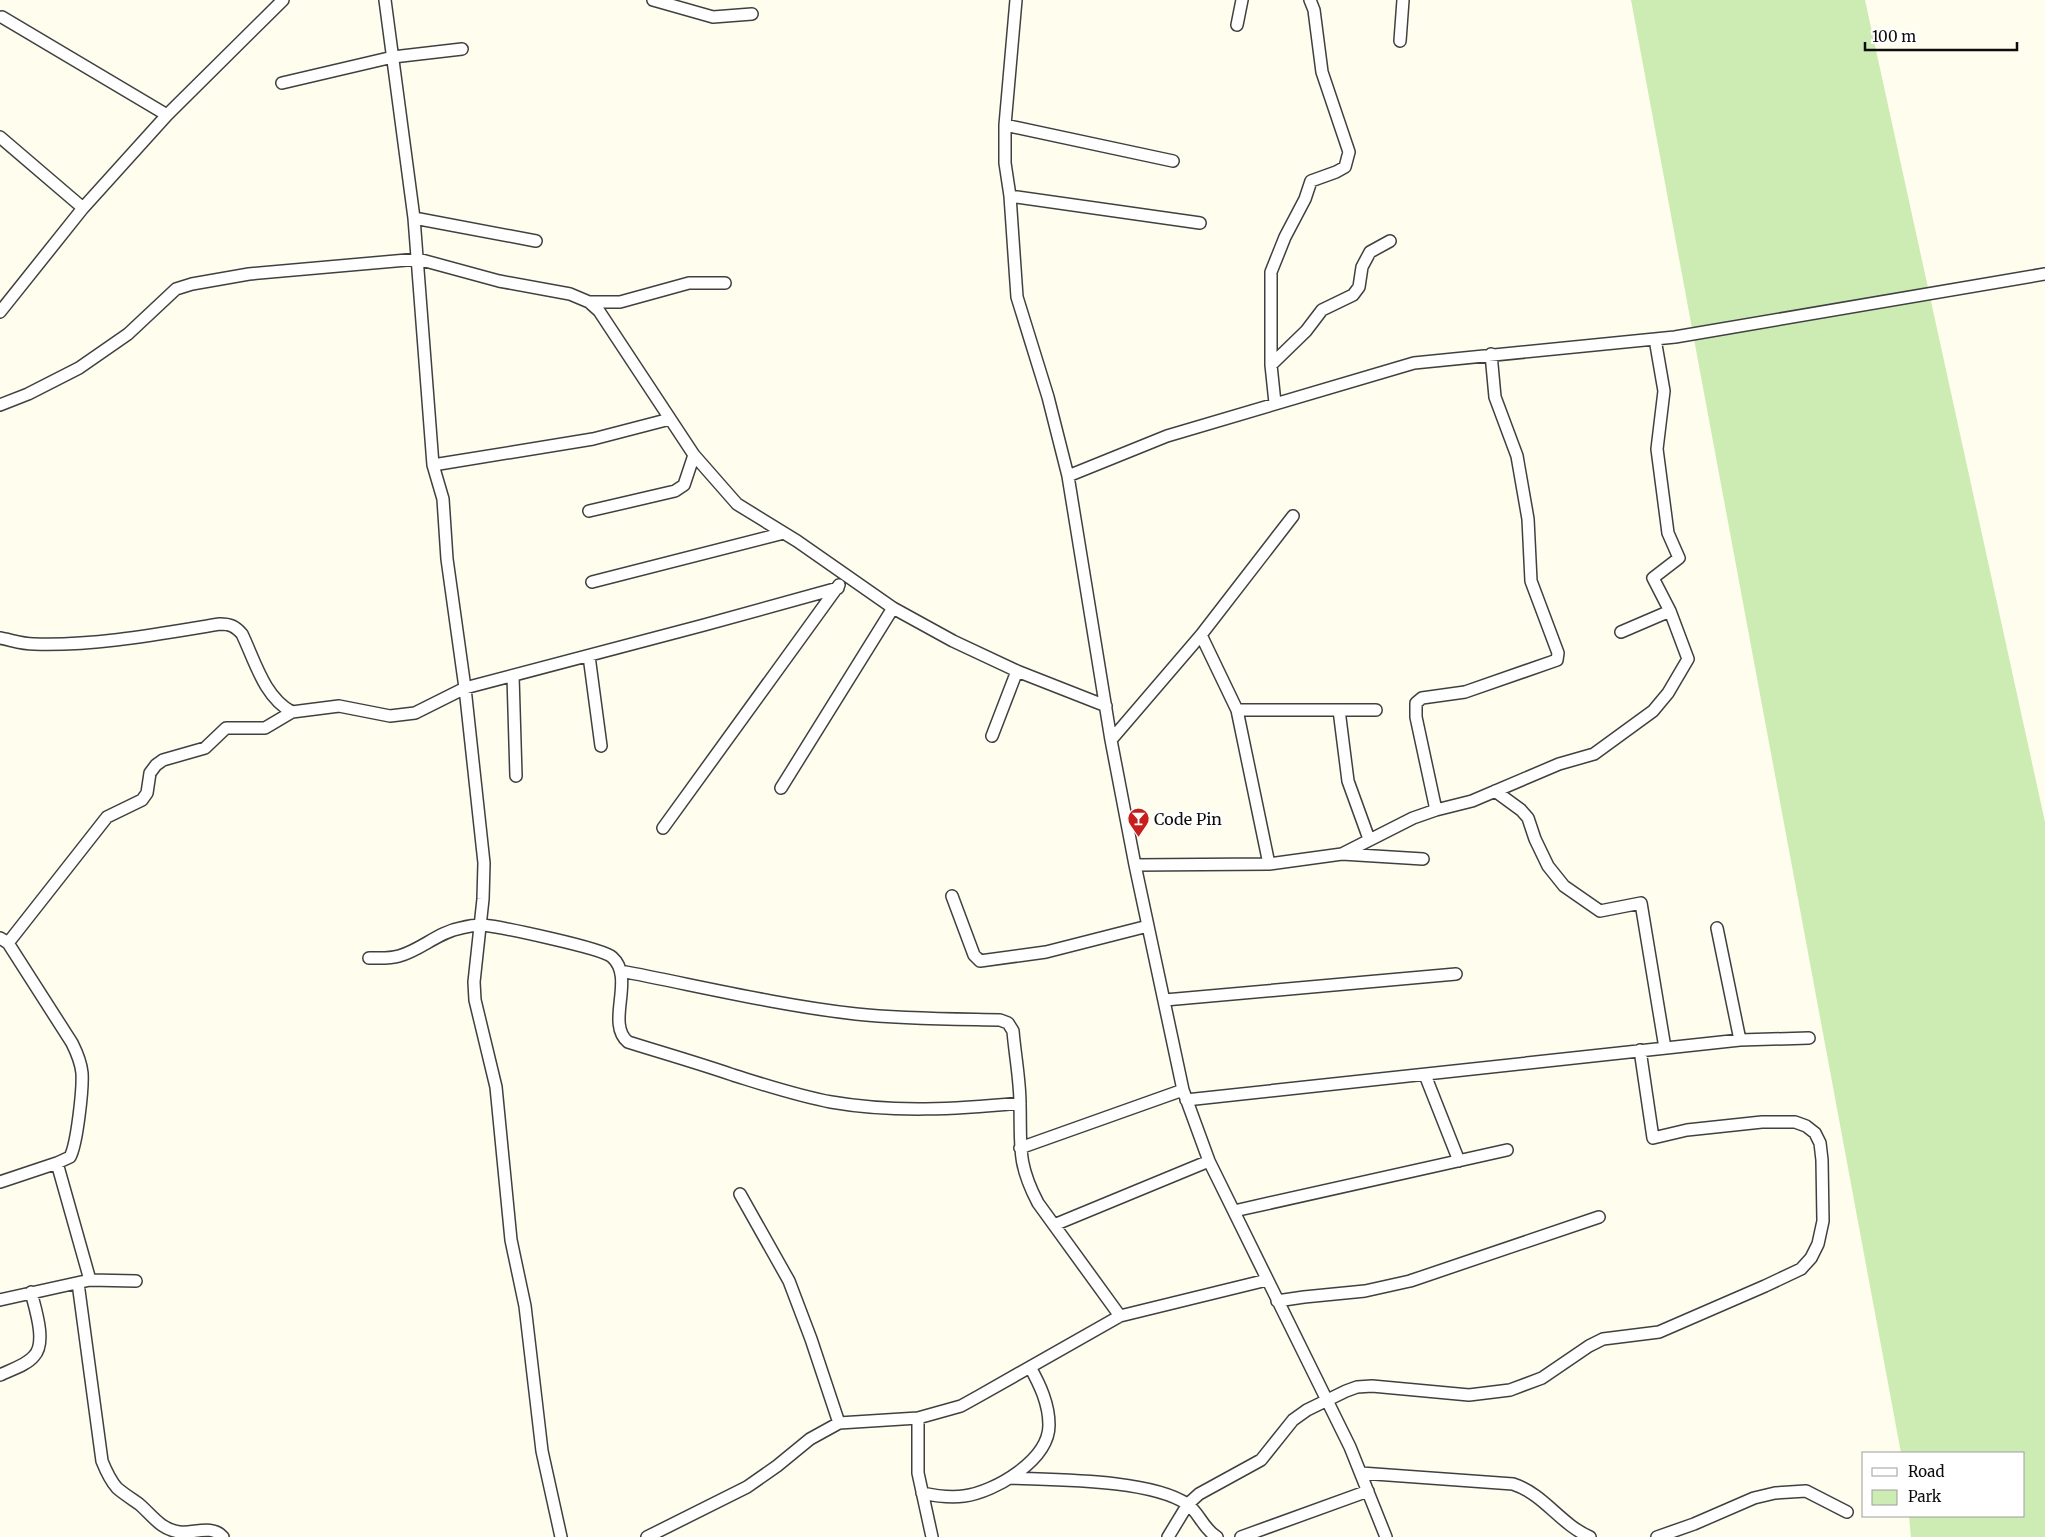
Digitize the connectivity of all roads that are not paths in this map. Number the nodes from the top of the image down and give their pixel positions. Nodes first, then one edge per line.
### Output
1 (283, 0) edge
2 (385, 0) edge
3 (652, 0) edge
4 (1016, 0) edge
5 (1242, 0) edge
6 (1310, 0) edge
7 (1403, 0) edge
8 (752, 14) dead end
9 (2, 17) dead end
10 (1237, 25) dead end
11 (1400, 41) dead end
12 (462, 49) dead end
13 (392, 57) junction
14 (282, 83) dead end
15 (167, 115) junction
16 (1005, 125) junction
17 (0, 138) edge
18 (1173, 161) dead end
19 (1010, 196) junction
20 (83, 208) junction
21 (414, 218) junction
22 (1200, 223) dead end
23 (536, 241) dead end
24 (1390, 241) dead end
25 (418, 259) junction
26 (2045, 274) edge
27 (725, 283) dead end
28 (589, 302) junction
29 (0, 312) edge
30 (1656, 339) junction
31 (1491, 354) junction
32 (1271, 365) junction
33 (1275, 403) junction
34 (0, 404) edge
35 (670, 419) junction
36 (694, 455) junction
37 (433, 464) junction
38 (1068, 476) junction
39 (588, 511) dead end
40 (1293, 516) dead end
41 (784, 533) junction
42 (845, 575) junction
43 (592, 582) dead end
44 (838, 588) junction
45 (893, 608) junction
46 (1670, 611) junction
47 (1621, 632) dead end
48 (1201, 635) junction
49 (0, 638) edge
50 (589, 656) junction
51 (1017, 671) junction
52 (513, 676) junction
53 (465, 688) junction
54 (1106, 706) junction
55 (1237, 710) junction
56 (1339, 710) junction
57 (1376, 710) dead end
58 (292, 712) junction
59 (992, 736) dead end
60 (1111, 740) junction
61 (601, 746) dead end
62 (516, 776) dead end
63 (781, 788) dead end
64 (1495, 791) junction
65 (1436, 810) junction
66 (662, 828) dead end
67 (1369, 839) junction
68 (1342, 854) junction
69 (1423, 860) dead end
70 (1269, 864) junction
71 (1135, 865) junction
72 (952, 896) dead end
73 (481, 925) junction
74 (1148, 926) junction
75 (1716, 928) dead end
76 (4, 941) edge
77 (369, 958) dead end
78 (621, 971) junction
79 (1456, 974) dead end
80 (1165, 1000) junction
81 (1809, 1038) dead end
82 (1740, 1040) junction
83 (1664, 1048) junction
84 (1640, 1050) junction
85 (1425, 1075) junction
86 (1184, 1095) junction
87 (1020, 1103) junction
88 (1020, 1148) junction
89 (1507, 1150) dead end
90 (1209, 1161) junction
91 (1459, 1161) junction
92 (57, 1163) junction
93 (0, 1182) edge
94 (740, 1194) dead end
95 (1234, 1211) junction
96 (1599, 1217) dead end
97 (1054, 1225) junction
98 (90, 1280) junction
99 (1267, 1280) junction
100 (136, 1282) dead end
101 (78, 1283) junction
102 (31, 1292) junction
103 (0, 1300) edge
104 (1277, 1301) junction
105 (1120, 1316) junction
106 (1030, 1367) junction
107 (0, 1375) edge
108 (1327, 1401) junction
109 (918, 1418) junction
110 (840, 1423) junction
111 (1361, 1473) junction
112 (1010, 1478) junction
113 (1368, 1491) junction
114 (922, 1493) junction
115 (1188, 1504) junction
116 (1847, 1512) dead end
117 (223, 1537) edge
118 (561, 1537) edge
119 (648, 1537) edge
120 (932, 1537) edge
121 (1168, 1537) edge
122 (1217, 1537) edge
123 (1241, 1537) edge
124 (1386, 1537) edge
125 (1590, 1537) edge
126 (1657, 1537) edge

1 - 15 street
2 - 13 street
3 - 8 street
4 - 16 street
5 - 10 street
6 - 32 street
7 - 11 street
9 - 15 street
12 - 13 street
13 - 14 street
13 - 21 street
15 - 20 street
16 - 18 street
16 - 19 street
17 - 20 street
19 - 22 street
19 - 38 street
20 - 29 street
21 - 23 street
21 - 25 street
24 - 32 street
25 - 28 street
25 - 34 street
25 - 37 street
26 - 30 street
27 - 28 street
28 - 35 street
30 - 31 street
30 - 46 street
31 - 33 street
31 - 65 street
32 - 33 street
33 - 38 street
35 - 36 street
35 - 37 street
36 - 39 street
36 - 41 street
37 - 53 street
38 - 54 street
40 - 48 street
41 - 42 street
41 - 43 street
42 - 44 street
42 - 45 street
44 - 50 street
44 - 66 street
45 - 51 street
45 - 63 street
46 - 47 street
46 - 64 street
48 - 55 street
48 - 60 street
49 - 58 street
50 - 52 street
50 - 61 street
51 - 54 street
51 - 59 street
52 - 53 street
52 - 62 street
53 - 58 street
53 - 73 street
54 - 60 street
55 - 56 street
55 - 70 street
56 - 57 street
56 - 67 street
58 - 76 street
60 - 71 street
64 - 65 street
64 - 83 street
65 - 67 street
67 - 68 street
68 - 69 street
68 - 70 street
70 - 71 street
71 - 74 street
72 - 74 street
73 - 77 street
73 - 78 street
73 - 118 street
74 - 80 street
75 - 82 street
76 - 92 street
78 - 87 street
78 - 87 street
79 - 80 street
80 - 86 street
81 - 82 street
82 - 83 street
83 - 84 street
84 - 85 street
84 - 108 street
85 - 86 street
85 - 91 street
86 - 88 street
86 - 90 street
87 - 88 street
88 - 97 street
89 - 91 street
90 - 95 street
90 - 97 street
91 - 95 street
92 - 93 street
92 - 98 street
94 - 110 street
95 - 99 street
96 - 104 street
97 - 105 street
98 - 100 street
98 - 101 street
99 - 104 street
99 - 105 street
101 - 102 street
101 - 117 street
102 - 103 street
102 - 107 street
104 - 108 street
105 - 106 street
106 - 109 street
106 - 112 street
108 - 111 street
108 - 115 street
109 - 110 street
109 - 114 street
110 - 119 street
111 - 113 street
111 - 125 street
112 - 114 street
112 - 115 street
113 - 123 street
113 - 124 street
114 - 120 street
115 - 121 street
115 - 122 street
116 - 126 street

